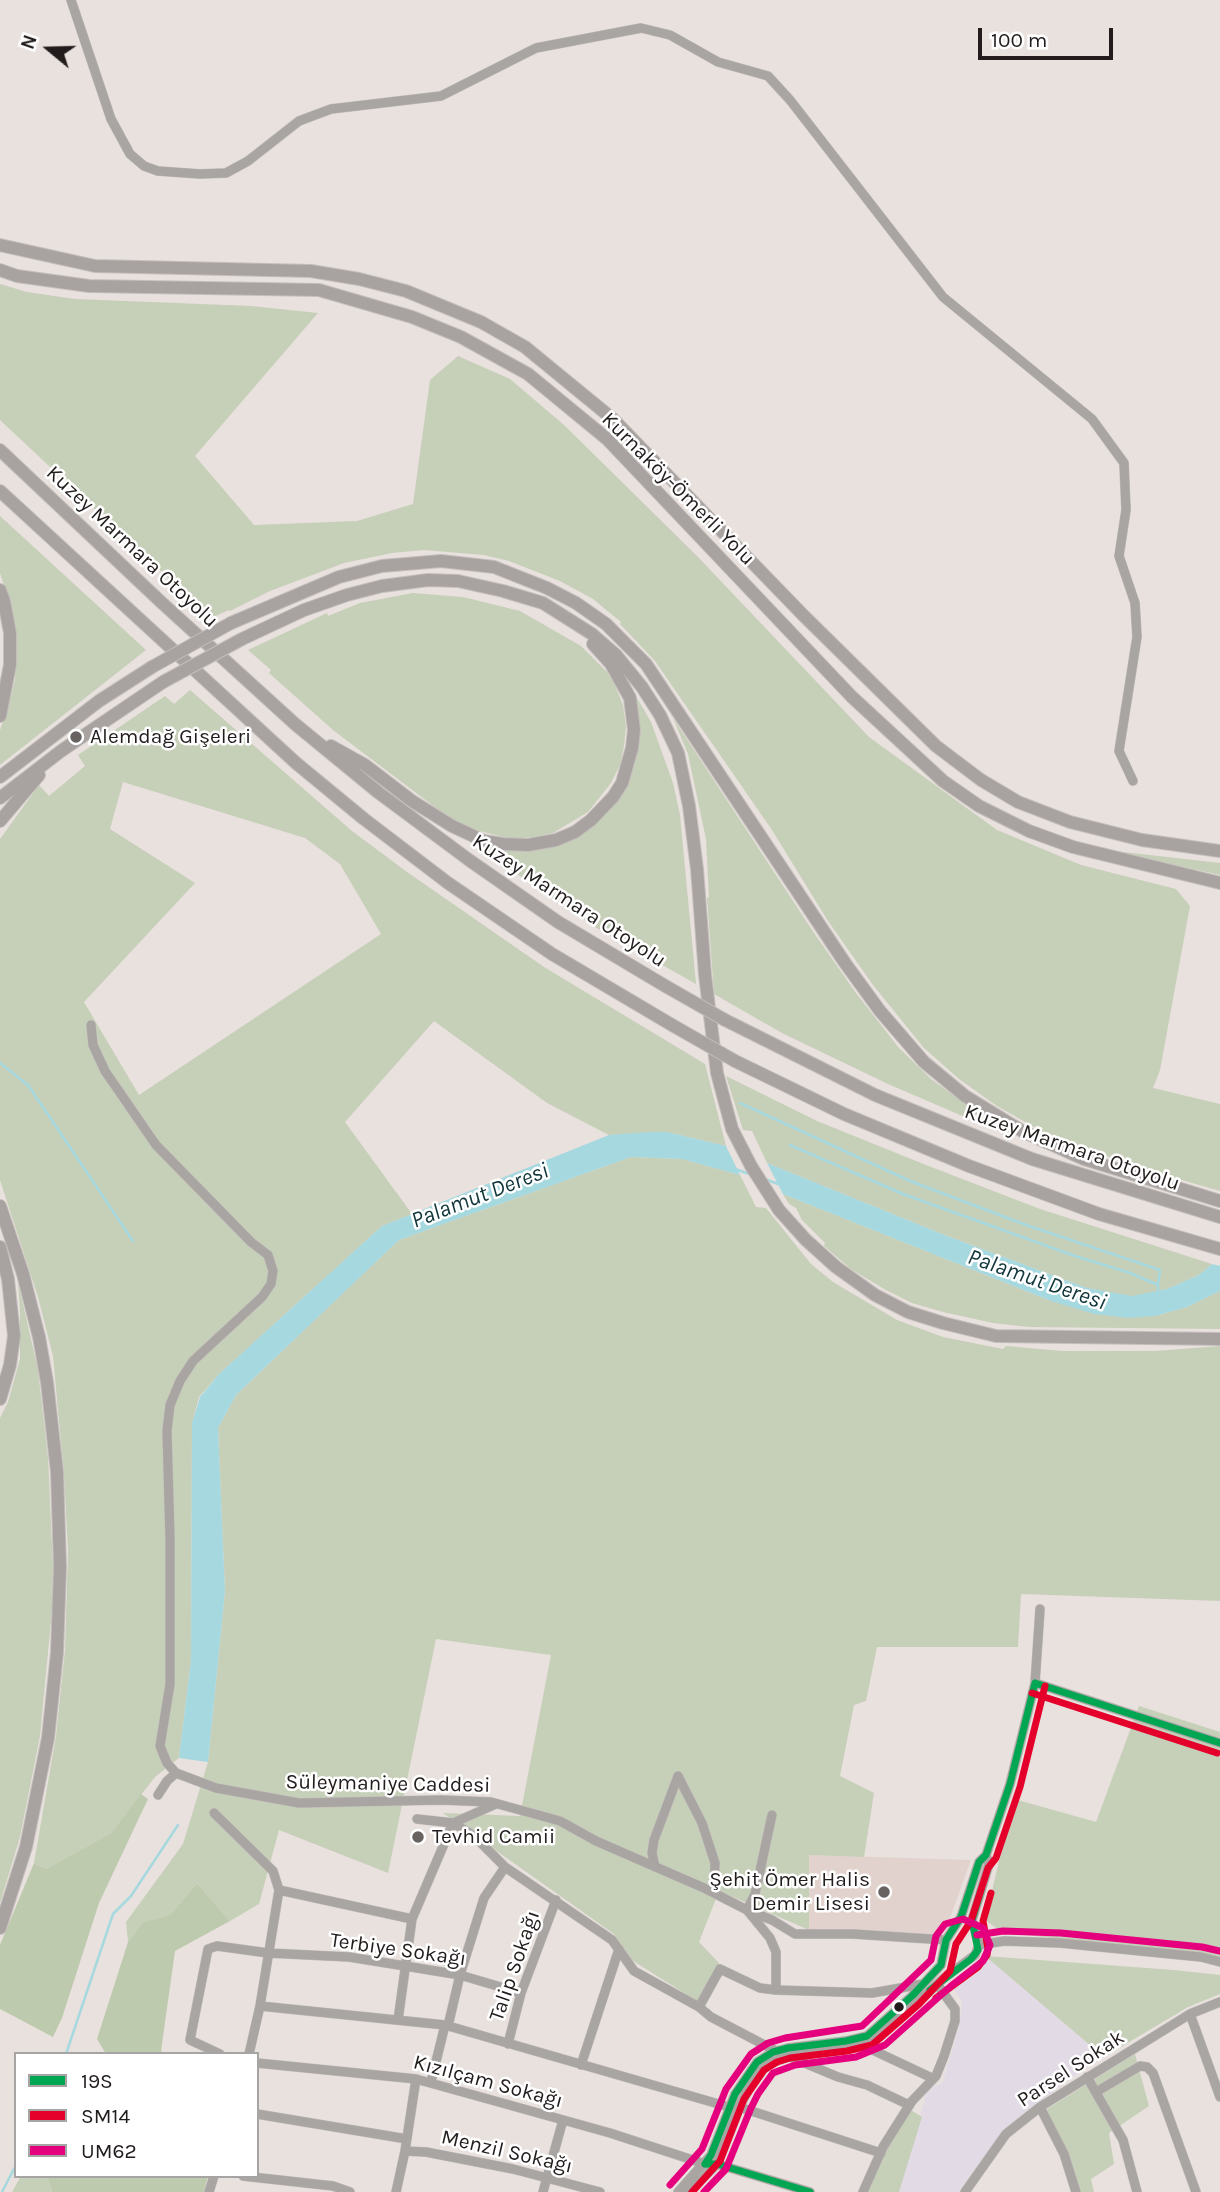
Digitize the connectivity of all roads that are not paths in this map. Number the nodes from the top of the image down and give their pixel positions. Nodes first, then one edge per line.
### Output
1 (71, 0) edge
2 (0, 246) edge
3 (0, 271) edge
4 (0, 450) edge
5 (0, 491) edge
6 (0, 590) edge
7 (566, 616) junction
8 (0, 716) edge
9 (295, 724) junction
10 (61, 751) junction
11 (0, 777) edge
12 (1133, 781) dead end
13 (0, 798) edge
14 (0, 821) edge
15 (1220, 851) edge
16 (1220, 883) edge
17 (91, 1026) dead end
18 (1220, 1201) edge
19 (0, 1206) edge
20 (1220, 1217) edge
21 (0, 1247) edge
22 (1220, 1249) edge
23 (1220, 1339) edge
24 (0, 1399) edge
25 (1040, 1609) dead end
26 (1035, 1683) junction
27 (1220, 1743) edge
28 (176, 1773) junction
29 (158, 1795) dead end
30 (497, 1803) junction
31 (215, 1813) dead end
32 (772, 1815) dead end
33 (417, 1819) dead end
34 (453, 1823) junction
35 (986, 1855) junction
36 (505, 1867) junction
37 (655, 1867) junction
38 (279, 1890) junction
39 (715, 1893) junction
40 (556, 1900) junction
41 (747, 1910) junction
42 (412, 1919) junction
43 (0, 1928) edge
44 (948, 1940) junction
45 (977, 1940) junction
46 (619, 1949) junction
47 (268, 1953) junction
48 (966, 1962) junction
49 (1220, 1962) edge
50 (405, 1966) junction
51 (460, 1975) junction
52 (925, 1983) junction
53 (937, 1984) junction
54 (776, 1990) junction
55 (521, 1993) junction
56 (1220, 2002) edge
57 (260, 2006) junction
58 (699, 2007) junction
59 (1190, 2014) junction
60 (398, 2020) junction
61 (447, 2026) junction
62 (508, 2044) junction
63 (862, 2045) junction
64 (216, 2052) edge
65 (248, 2052) edge
66 (776, 2052) junction
67 (790, 2056) junction
68 (259, 2063) edge
69 (581, 2065) junction
70 (1087, 2077) junction
71 (416, 2078) junction
72 (932, 2078) junction
73 (431, 2082) junction
74 (1096, 2092) junction
75 (1220, 2096) edge
76 (909, 2105) junction
77 (1040, 2106) junction
78 (734, 2107) junction
79 (259, 2114) edge
80 (563, 2120) junction
81 (407, 2139) junction
82 (405, 2151) junction
83 (881, 2153) junction
84 (705, 2164) junction
85 (717, 2164) junction
86 (259, 2178) edge
87 (546, 2178) junction
88 (350, 2192) edge
89 (396, 2192) edge
90 (542, 2192) edge
91 (600, 2192) edge
92 (678, 2192) edge
93 (689, 2192) edge
94 (810, 2192) edge
95 (863, 2192) edge
96 (965, 2192) edge
97 (1076, 2192) edge
98 (1137, 2192) edge
99 (1196, 2192) edge

1 - 12 street
2 - 15 highway, Kurnaköy-Ömerli Yolu
3 - 16 highway, Kurnaköy-Ömerli Yolu
4 - 9 highway, Kuzey Marmara Otoyolu
5 - 22 highway, bridge
6 - 8 highway
7 - 9 highway
7 - 10 highway, bridge
7 - 23 highway
9 - 20 highway, Kuzey Marmara Otoyolu, bridge
10 - 13 highway
10 - 14 highway
11 - 18 highway, bridge
17 - 28 street
19 - 43 highway
21 - 24 highway
25 - 26 street
26 - 27 street
26 - 35 street
28 - 29 street
28 - 30 street, Süleymaniye Caddesi
30 - 34 street
30 - 37 street, Süleymaniye Caddesi
31 - 38 street
32 - 41 street
33 - 34 street
34 - 36 street
34 - 42 street
35 - 44 street
35 - 45 street
36 - 40 street
36 - 51 street
37 - 39 street, Süleymaniye Caddesi
37 - 39 street
38 - 42 street
38 - 47 street
39 - 41 street, Süleymaniye Caddesi
40 - 46 street
40 - 55 street, Talip Sokağı
41 - 44 street, Süleymaniye Caddesi
41 - 54 street
42 - 50 street
44 - 45 street
44 - 48 street
44 - 52 street
45 - 48 street
45 - 49 street
46 - 58 street
46 - 69 street
47 - 50 street, Terbiye Sokağı
47 - 57 street
47 - 64 street, Terbiye Sokağı
48 - 53 street
50 - 51 street, Terbiye Sokağı
50 - 60 street
51 - 55 street, Terbiye Sokağı
51 - 61 street
52 - 54 street
52 - 66 street
53 - 63 street
53 - 72 street
54 - 58 street
55 - 62 street, Talip Sokağı
56 - 59 street, Parsel Sokak
57 - 60 street
57 - 65 street
58 - 66 street
59 - 70 street, Parsel Sokak
59 - 75 street
60 - 61 street
61 - 62 street
61 - 73 street
62 - 69 street
63 - 67 street
63 - 72 street
66 - 67 street
66 - 78 street
67 - 76 street
67 - 78 street
68 - 71 street, Kızılçam Sokağı
69 - 78 street
70 - 74 street
70 - 77 street, Parsel Sokak
71 - 73 street, Kızılçam Sokağı
71 - 81 street
72 - 76 street
73 - 80 street, Kızılçam Sokağı
74 - 98 street
74 - 99 street
76 - 83 street
77 - 96 street, Parsel Sokak
77 - 97 street
78 - 83 street
78 - 84 street
78 - 85 street
79 - 81 street
80 - 84 street, Kızılçam Sokağı
80 - 87 street
81 - 82 street
82 - 87 street, Menzil Sokağı
82 - 89 street
83 - 95 street
84 - 85 street, Kızılçam Sokağı
84 - 92 street
85 - 93 street
85 - 94 street, Kızılçam Sokağı
86 - 88 street
87 - 90 street
87 - 91 street, Menzil Sokağı

